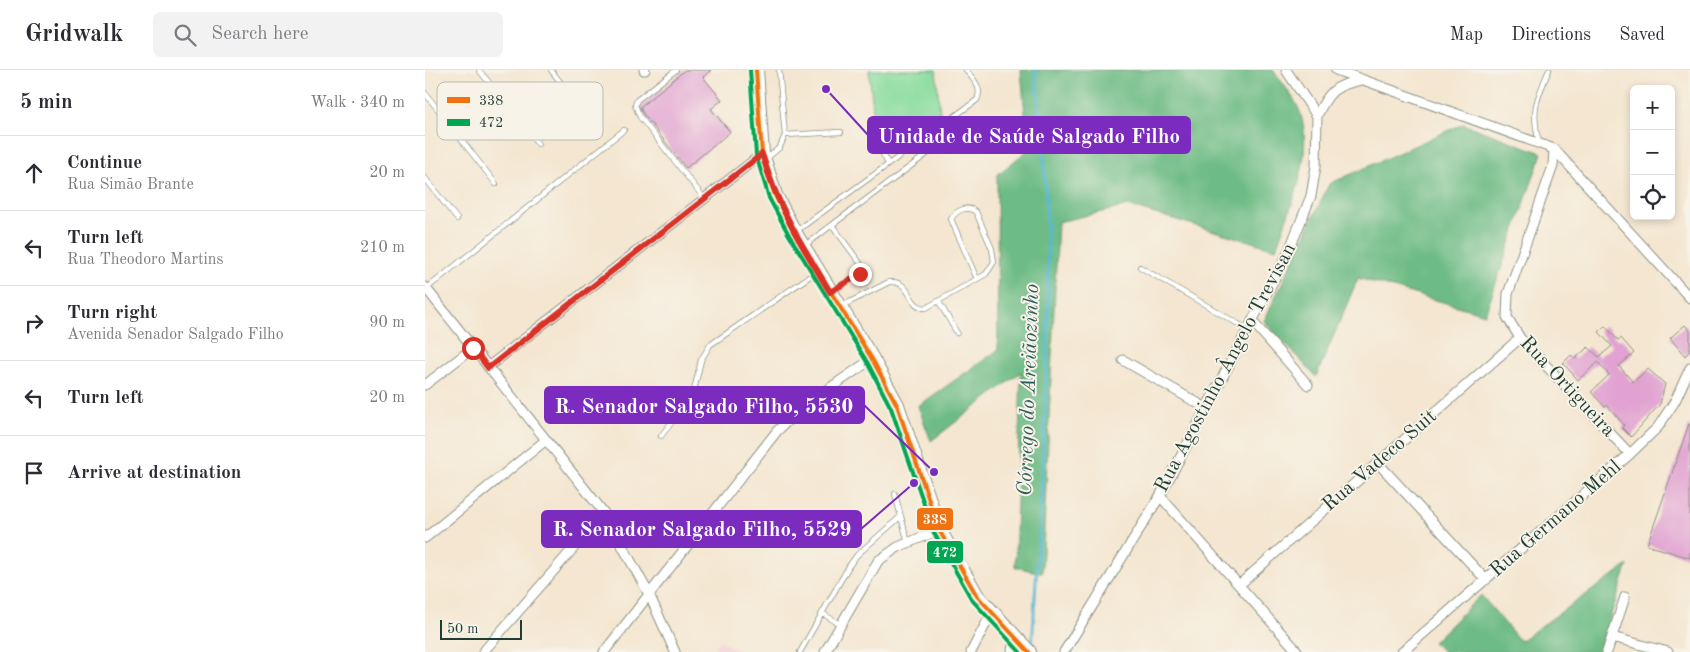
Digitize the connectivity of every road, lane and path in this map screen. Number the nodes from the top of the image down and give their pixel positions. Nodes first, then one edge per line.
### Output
1 (479, 70) edge
2 (551, 70) edge
3 (676, 70) edge
4 (756, 70) edge
5 (779, 70) edge
6 (966, 70) edge
7 (1286, 70) edge
8 (1336, 70) edge
9 (1549, 70) edge
10 (1363, 80) junction
11 (489, 82) edge
12 (560, 82) edge
13 (425, 93) edge
14 (437, 108) edge
15 (1317, 116) junction
16 (967, 124) dead end
17 (623, 130) dead end
18 (841, 132) dead end
19 (929, 134) junction
20 (785, 135) junction
21 (462, 140) edge
22 (535, 140) edge
23 (1539, 143) junction
24 (538, 144) dead end
25 (1554, 149) junction
26 (763, 157) junction
27 (887, 164) junction
28 (425, 178) edge
29 (496, 184) dead end
30 (704, 199) junction
31 (457, 219) dead end
32 (831, 225) junction
33 (794, 232) junction
34 (803, 246) junction
35 (1140, 267) dead end
36 (818, 271) junction
37 (977, 279) junction
38 (426, 288) edge
39 (830, 292) junction
40 (1690, 298) edge
41 (939, 302) junction
42 (840, 307) junction
43 (1250, 325) junction
44 (957, 333) dead end
45 (1520, 338) junction
46 (473, 348) junction
47 (872, 359) junction
48 (1123, 360) dead end
49 (488, 368) junction
50 (1690, 368) edge
51 (425, 385) edge
52 (1308, 385) dead end
53 (1206, 408) junction
54 (661, 436) dead end
55 (546, 440) junction
56 (1630, 454) junction
57 (1378, 462) junction
58 (895, 494) dead end
59 (1160, 496) junction
60 (604, 513) junction
61 (900, 517) junction
62 (939, 530) junction
63 (425, 538) edge
64 (908, 543) junction
65 (1486, 580) junction
66 (1239, 585) junction
67 (649, 594) junction
68 (1625, 597) dead end
69 (992, 612) junction
70 (821, 613) junction
71 (841, 625) junction
72 (1014, 635) junction
73 (1612, 637) junction
74 (1028, 651) edge
75 (483, 652) edge
76 (603, 652) edge
77 (675, 652) edge
78 (800, 652) edge
79 (825, 652) edge
80 (971, 652) edge
81 (1012, 652) edge
82 (1064, 652) edge
83 (1299, 652) edge
84 (1402, 652) edge
85 (1607, 652) edge
86 (1668, 652) edge

1 - 11 lane
2 - 12 lane
3 - 30 lane
4 - 26 main road
5 - 20 lane
6 - 19 lane
7 - 15 street
8 - 10 street
9 - 23 lane
10 - 15 street
10 - 23 street
13 - 14 lane
15 - 43 street, Rua Agostinho Ângelo Trevisan
16 - 32 lane
17 - 38 lane
18 - 20 lane
19 - 27 lane
19 - 27 lane
20 - 26 lane
21 - 29 lane
22 - 24 lane
23 - 25 street
25 - 40 street
25 - 45 street, Rua Ortigueira
26 - 30 street
26 - 33 main road
27 - 33 lane
28 - 31 lane
30 - 49 street
32 - 34 lane
32 - 39 lane
33 - 34 main road
34 - 36 main road
35 - 43 lane
36 - 39 main road
36 - 54 lane
37 - 37 lane
37 - 41 lane
38 - 46 street
39 - 42 main road
41 - 42 lane
41 - 44 lane
42 - 47 main road
43 - 52 street
43 - 53 street, Rua Agostinho Ângelo Trevisan
45 - 56 street, Rua Ortigueira
45 - 57 street, Rua Vadeco Suit
46 - 49 street
46 - 51 street
47 - 62 main road
47 - 67 street
48 - 53 street
49 - 55 street
50 - 56 street, Rua Germano Mehl
53 - 59 street, Rua Agostinho Ângelo Trevisan
55 - 60 street
55 - 63 street
56 - 65 street, Rua Germano Mehl
57 - 65 street
57 - 66 street, Rua Vadeco Suit
58 - 61 lane
59 - 66 street
59 - 82 street, Rua Agostinho Ângelo Trevisan
60 - 67 street
60 - 75 street
61 - 64 lane
61 - 70 lane
62 - 64 street
62 - 69 main road
64 - 71 street
65 - 84 street, Rua Germano Mehl
66 - 83 street
67 - 76 street
67 - 77 street
68 - 73 street
69 - 72 main road
69 - 80 street
70 - 71 lane
70 - 78 lane
71 - 79 street
72 - 74 main road
72 - 81 street
73 - 85 street
73 - 86 street

